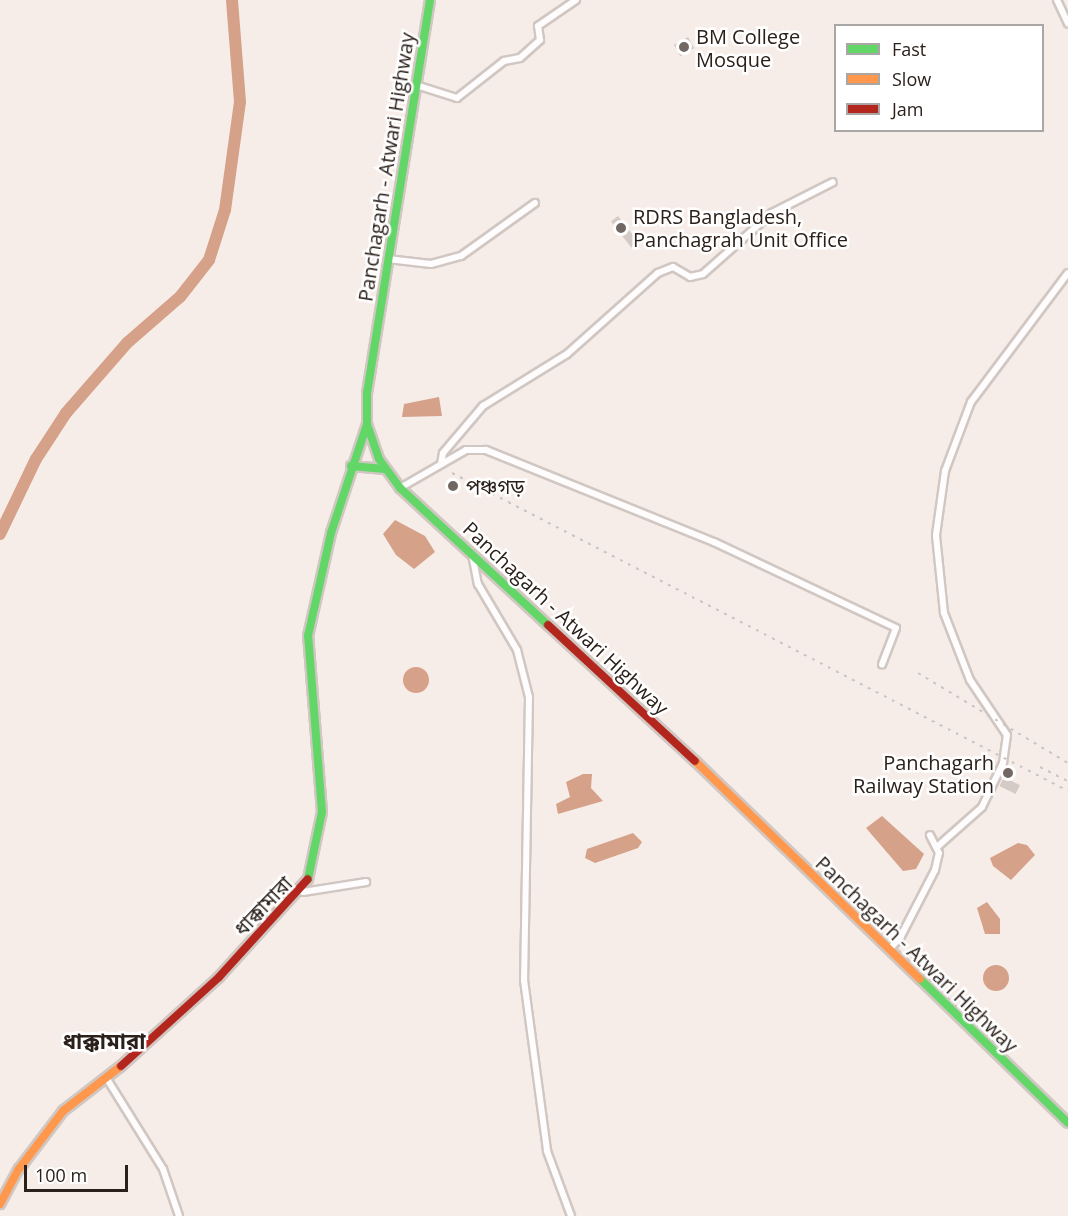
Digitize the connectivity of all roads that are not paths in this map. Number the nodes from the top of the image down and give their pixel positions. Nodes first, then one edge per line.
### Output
1 (430, 0) edge
2 (576, 0) edge
3 (1057, 0) edge
4 (1068, 24) edge
5 (416, 85) junction
6 (833, 182) dead end
7 (535, 203) dead end
8 (388, 259) junction
9 (1068, 273) edge
10 (367, 424) junction
11 (441, 464) junction
12 (351, 466) junction
13 (385, 469) junction
14 (400, 488) junction
15 (472, 553) junction
16 (882, 664) dead end
17 (930, 835) dead end
18 (938, 847) junction
19 (366, 882) dead end
20 (303, 892) junction
21 (889, 950) junction
22 (106, 1079) junction
23 (1068, 1123) edge
24 (0, 1204) edge
25 (179, 1216) edge
26 (571, 1216) edge

1 - 5 main road, Panchagarh - Atwari Highway
2 - 5 street
3 - 4 street
5 - 8 main road, Panchagarh - Atwari Highway
6 - 11 street
7 - 8 street
8 - 10 main road, Panchagarh - Atwari Highway
9 - 18 street
10 - 12 main road, ধাক্কামারা
10 - 13 main road, Panchagarh - Atwari Highway
11 - 14 street
11 - 16 street
12 - 13 main road
12 - 20 main road, ধাক্কামারা
13 - 14 main road, Panchagarh - Atwari Highway
14 - 15 main road, Panchagarh - Atwari Highway
15 - 21 main road, Panchagarh - Atwari Highway
15 - 26 street
17 - 18 street
18 - 21 street
19 - 20 street
20 - 22 main road, ধাক্কামারা
21 - 23 main road, Panchagarh - Atwari Highway
22 - 24 main road, ধাক্কামারা
22 - 25 street

